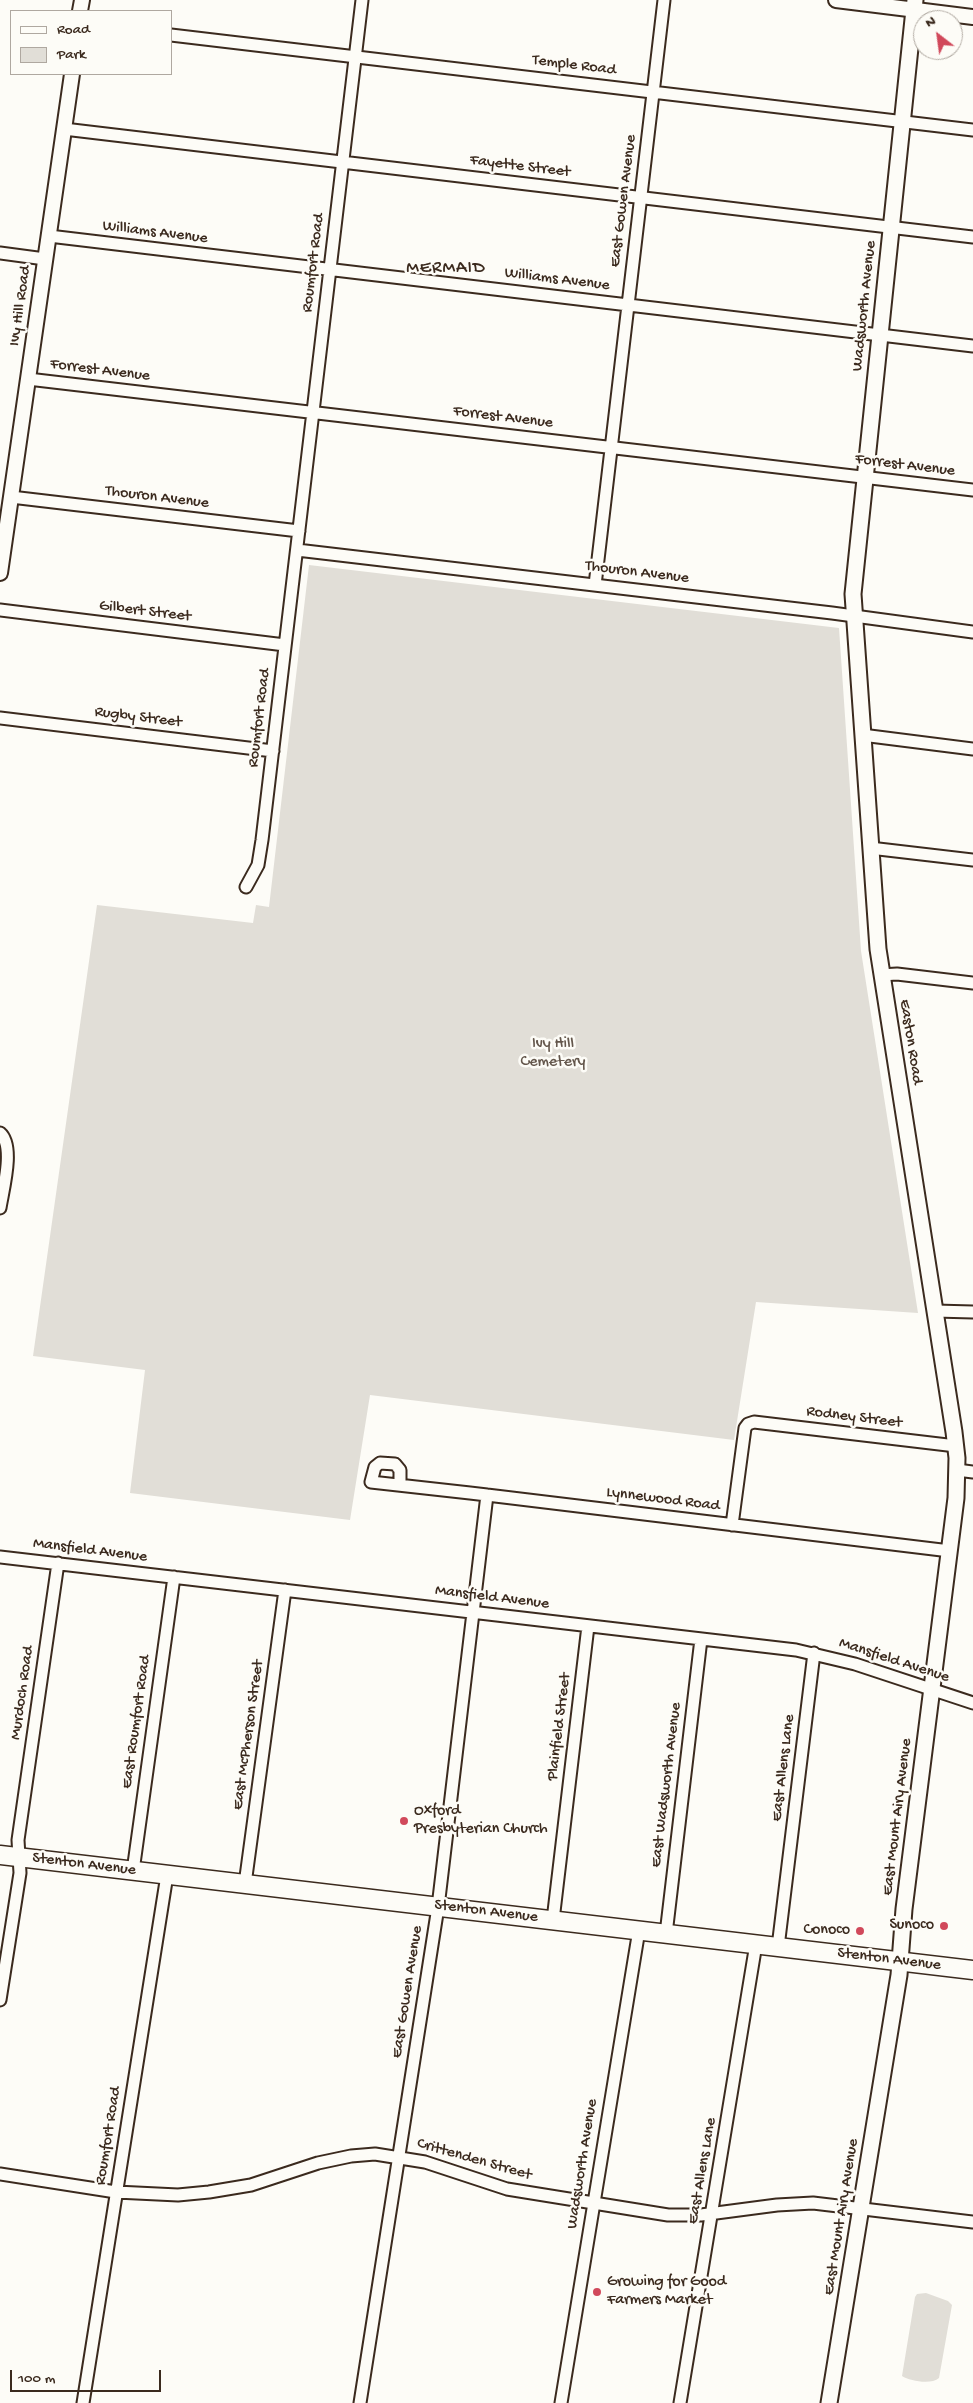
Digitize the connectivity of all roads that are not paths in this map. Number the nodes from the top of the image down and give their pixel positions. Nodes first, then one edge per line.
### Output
1 (362, 0) edge
2 (664, 0) edge
3 (836, 0) edge
4 (915, 5) edge
5 (973, 16) edge
6 (172, 35) edge
7 (355, 56) junction
8 (72, 75) edge
9 (653, 92) junction
10 (902, 121) junction
11 (64, 129) junction
12 (973, 130) edge
13 (342, 162) junction
14 (641, 197) junction
15 (891, 227) junction
16 (49, 236) junction
17 (973, 237) edge
18 (0, 253) edge
19 (45, 259) junction
20 (329, 270) junction
21 (628, 305) junction
22 (880, 335) junction
23 (973, 346) edge
24 (28, 378) junction
25 (313, 412) junction
26 (611, 447) junction
27 (864, 477) junction
28 (973, 490) edge
29 (11, 497) junction
30 (299, 531) junction
31 (296, 550) junction
32 (0, 573) edge
33 (595, 585) junction
34 (0, 610) edge
35 (854, 617) junction
36 (973, 632) edge
37 (285, 645) junction
38 (0, 718) edge
39 (862, 735) junction
40 (973, 749) edge
41 (273, 750) junction
42 (870, 848) junction
43 (973, 860) edge
44 (246, 887) dead end
45 (881, 975) junction
46 (973, 983) edge
47 (0, 1133) edge
48 (0, 1208) edge
49 (935, 1311) junction
50 (973, 1312) edge
51 (956, 1446) junction
52 (957, 1470) junction
53 (973, 1472) edge
54 (400, 1485) junction
55 (487, 1496) junction
56 (732, 1525) junction
57 (950, 1551) junction
58 (0, 1557) edge
59 (58, 1563) junction
60 (174, 1577) junction
61 (285, 1590) junction
62 (473, 1612) junction
63 (588, 1626) junction
64 (701, 1639) junction
65 (814, 1654) junction
66 (932, 1690) junction
67 (973, 1703) edge
68 (0, 1855) edge
69 (19, 1857) junction
70 (133, 1870) junction
71 (167, 1874) junction
72 (245, 1884) junction
73 (438, 1907) junction
74 (553, 1920) junction
75 (639, 1930) junction
76 (666, 1934) junction
77 (756, 1944) junction
78 (778, 1947) junction
79 (900, 1962) junction
80 (973, 1970) edge
81 (0, 2000) edge
82 (398, 2157) junction
83 (0, 2174) edge
84 (116, 2192) junction
85 (594, 2203) junction
86 (861, 2208) junction
87 (712, 2214) junction
88 (973, 2222) edge
89 (83, 2403) edge
90 (360, 2403) edge
91 (561, 2403) edge
92 (680, 2403) edge
93 (829, 2403) edge

1 - 7 street, Roumfort Road
2 - 9 street, East Gowen Avenue
3 - 4 street
4 - 5 street
4 - 10 main road, Wadsworth Avenue
6 - 7 street, Temple Road
7 - 9 street, Temple Road
7 - 13 street, Roumfort Road
8 - 11 street, Ivy Hill Road
9 - 10 street, Temple Road
9 - 14 street, East Gowen Avenue
10 - 12 street, Temple Road
10 - 15 main road, Wadsworth Avenue
11 - 13 street, Fayette Street
11 - 16 street, Ivy Hill Road
13 - 14 street, Fayette Street
13 - 20 street, Roumfort Road
14 - 15 street, Fayette Street
14 - 21 street, East Gowen Avenue
15 - 17 street, Fayette Street
15 - 22 main road, Wadsworth Avenue
16 - 19 street, Ivy Hill Road
16 - 20 street, Williams Avenue
18 - 19 street
19 - 24 street, Ivy Hill Road
20 - 21 street, Williams Avenue
20 - 25 street, Roumfort Road
21 - 22 street, Williams Avenue
21 - 26 street, East Gowen Avenue
22 - 23 street, Williams Avenue
22 - 27 main road, Wadsworth Avenue
24 - 25 street, Forrest Avenue
24 - 29 street, Ivy Hill Road
25 - 26 street, Forrest Avenue
25 - 30 street, Roumfort Road
26 - 27 street, Forrest Avenue
26 - 33 street, East Gowen Avenue
27 - 28 street, Forrest Avenue
27 - 35 main road, Wadsworth Avenue
29 - 30 street, Thouron Avenue
29 - 32 street, Ivy Hill Road
30 - 31 street
31 - 33 street, Thouron Avenue
31 - 37 street, Roumfort Road
33 - 35 street, Thouron Avenue
34 - 37 street, Gilbert Street
35 - 36 street, Thouron Avenue
35 - 39 main road, Easton Road
37 - 41 street, Roumfort Road
38 - 41 street, Rugby Street
39 - 40 street
39 - 42 main road, Easton Road
41 - 44 street, Roumfort Road
42 - 43 street
42 - 45 main road, Easton Road
45 - 46 street
45 - 49 main road, Easton Road
47 - 48 street
49 - 50 street
49 - 51 main road, Easton Road
51 - 52 main road, Easton Road
51 - 56 street, Rodney Street
52 - 53 street
52 - 57 main road, East Mount Airy Avenue
54 - 54 street, Lynnewood Road
54 - 55 street, Lynnewood Road
55 - 56 street, Lynnewood Road
55 - 62 street, East Gowen Avenue
56 - 57 street, Lynnewood Road
57 - 66 main road, East Mount Airy Avenue
58 - 59 street, Mansfield Avenue
59 - 60 street, Mansfield Avenue
59 - 69 street, Murdoch Road
60 - 61 street, Mansfield Avenue
60 - 70 street, East Roumfort Road
61 - 62 street, Mansfield Avenue
61 - 72 street, East McPherson Street
62 - 63 street, Mansfield Avenue
62 - 73 street, East Gowen Avenue
63 - 64 street, Mansfield Avenue
63 - 74 street, Plainfield Street
64 - 65 street, Mansfield Avenue
64 - 76 street, East Wadsworth Avenue
65 - 66 street, Mansfield Avenue
65 - 78 street, East Allens Lane
66 - 67 street, Mansfield Avenue
66 - 79 main road, East Mount Airy Avenue
68 - 69 main road, Stenton Avenue
69 - 70 main road, Stenton Avenue
69 - 81 street, Murdoch Road
70 - 71 main road, Stenton Avenue
71 - 72 main road, Stenton Avenue
71 - 84 street, Roumfort Road
72 - 73 main road, Stenton Avenue
73 - 74 main road, Stenton Avenue
73 - 82 street, East Gowen Avenue
74 - 75 main road, Stenton Avenue
75 - 76 main road, Stenton Avenue
75 - 85 street, Wadsworth Avenue
76 - 77 main road, Stenton Avenue
77 - 78 main road, Stenton Avenue
77 - 87 street, East Allens Lane
78 - 79 main road, Stenton Avenue
79 - 80 main road, Stenton Avenue
79 - 86 main road, East Mount Airy Avenue
82 - 84 street, Crittenden Street
82 - 85 street, Crittenden Street
82 - 90 street, East Gowen Avenue
83 - 84 street, Crittenden Street
84 - 89 street, Roumfort Road
85 - 87 street, Crittenden Street
85 - 91 street, Wadsworth Avenue
86 - 87 street, Crittenden Street
86 - 88 street, Crittenden Street
86 - 93 main road, East Mount Airy Avenue
87 - 92 street, East Allens Lane

